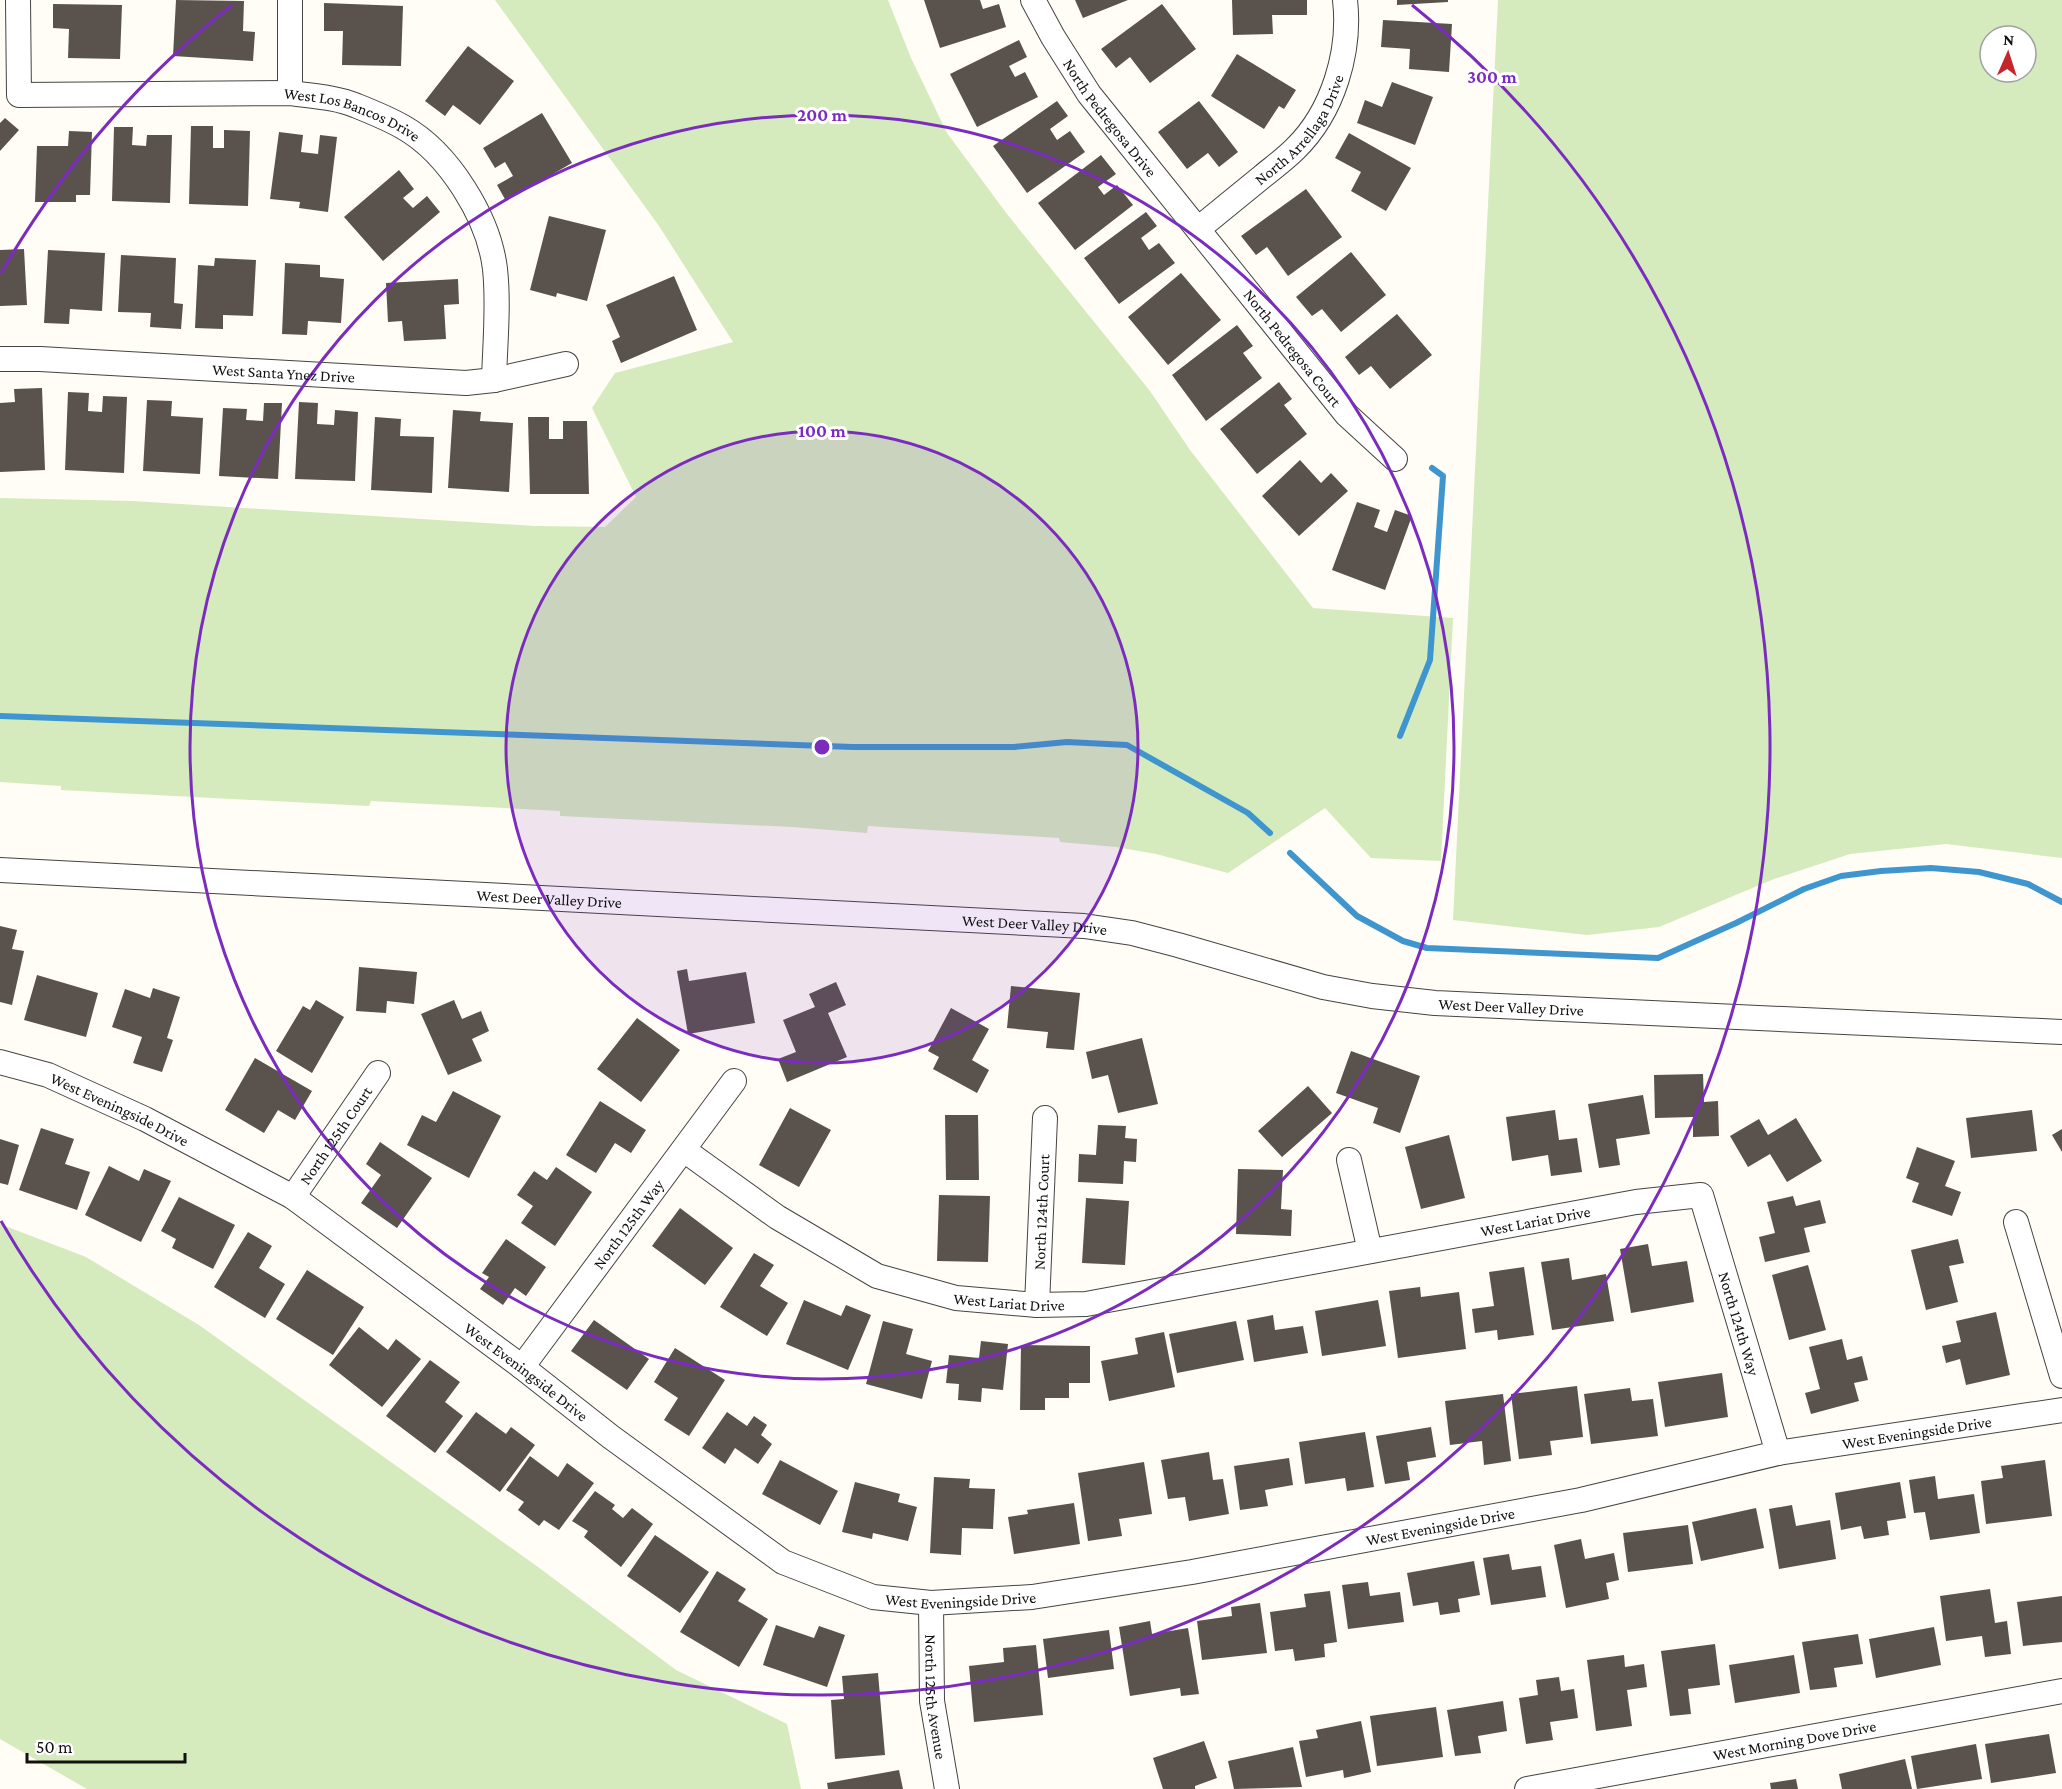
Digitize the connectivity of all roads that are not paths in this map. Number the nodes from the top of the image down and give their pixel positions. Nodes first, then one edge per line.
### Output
1 (18, 0) edge
2 (290, 0) edge
3 (1034, 0) edge
4 (1345, 0) edge
5 (290, 93) junction
6 (1198, 229) junction
7 (0, 359) edge
8 (566, 364) dead end
9 (494, 380) junction
10 (1395, 459) dead end
11 (0, 870) edge
12 (2062, 1032) edge
13 (0, 1062) edge
14 (378, 1073) dead end
15 (734, 1081) dead end
16 (1045, 1118) dead end
17 (684, 1150) junction
18 (1349, 1160) dead end
19 (1701, 1195) joint
20 (293, 1197) junction
21 (2016, 1222) dead end
22 (1370, 1251) junction
23 (1037, 1305) junction
24 (522, 1367) junction
25 (2062, 1376) edge
26 (2062, 1410) edge
27 (1778, 1453) junction
28 (931, 1603) junction
29 (2062, 1691) edge
30 (947, 1789) edge
31 (1527, 1789) edge

1 - 5 street, West Los Bancos Drive
2 - 5 street
3 - 6 street, North Pedregosa Drive
4 - 6 street, North Arrellaga Drive
5 - 9 street, West Los Bancos Drive
6 - 10 street, North Pedregosa Court
7 - 9 street, West Santa Ynez Drive
8 - 9 street, West Santa Ynez Drive
11 - 12 street, West Deer Valley Drive
13 - 20 street, West Eveningside Drive
14 - 20 street, North 125th Court
15 - 17 street, North 125th Way
16 - 23 street, North 124th Court
17 - 23 street, West Lariat Drive
17 - 24 street, North 125th Way
18 - 22 street
19 - 22 street, West Lariat Drive
19 - 27 street, North 124th Way
20 - 24 street, West Eveningside Drive
21 - 25 street
22 - 23 street, West Lariat Drive
24 - 28 street, West Eveningside Drive
26 - 27 street, West Eveningside Drive
27 - 28 street, West Eveningside Drive
28 - 30 street, North 125th Avenue
29 - 31 street, West Morning Dove Drive

